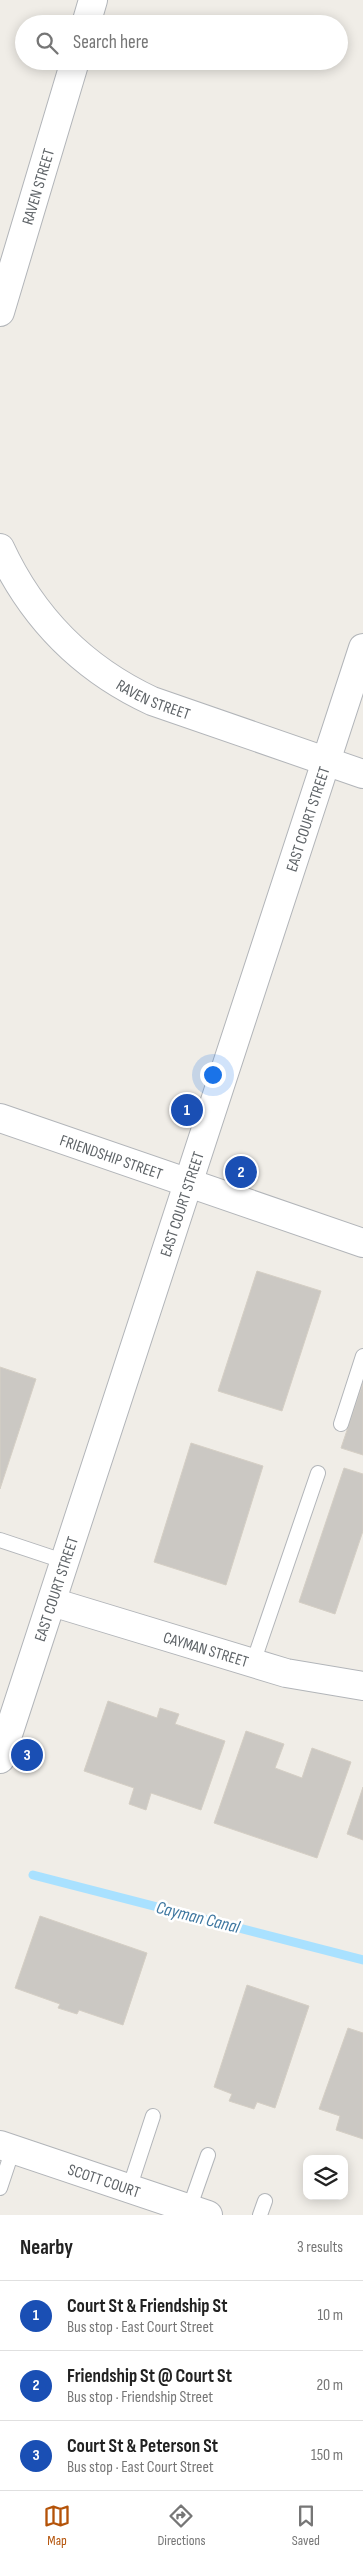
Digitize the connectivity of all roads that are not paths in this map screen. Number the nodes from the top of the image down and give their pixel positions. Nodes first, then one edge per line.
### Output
1 (93, 0) edge
2 (89, 15) edge
3 (72, 70) edge
4 (0, 312) edge
5 (0, 548) edge
6 (363, 648) edge
7 (326, 762) junction
8 (363, 774) edge
9 (0, 1118) edge
10 (188, 1183) junction
11 (363, 1243) edge
12 (363, 1356) edge
13 (341, 1424) dead end
14 (318, 1473) dead end
15 (0, 1540) edge
16 (66, 1562) junction
17 (52, 1602) junction
18 (253, 1663) junction
19 (363, 1686) edge
20 (0, 1759) edge
21 (154, 2116) dead end
22 (6, 2147) edge
23 (208, 2155) dead end
24 (0, 2188) edge
25 (130, 2188) junction
26 (265, 2201) dead end
27 (195, 2213) edge
28 (260, 2215) edge

1 - 2 street
3 - 4 street, RAVEN STREET
5 - 7 street, RAVEN STREET
6 - 7 street, EAST COURT STREET
7 - 8 street, RAVEN STREET
7 - 10 street, EAST COURT STREET
9 - 10 street, FRIENDSHIP STREET
10 - 11 street, FRIENDSHIP STREET
10 - 16 street, EAST COURT STREET
12 - 13 lane
14 - 18 lane
15 - 16 lane
16 - 17 street, EAST COURT STREET
17 - 18 street, CAYMAN STREET
17 - 20 street, EAST COURT STREET
18 - 19 street, CAYMAN STREET
21 - 25 lane
22 - 24 lane
22 - 25 street, SCOTT COURT
23 - 27 lane
25 - 27 street, SCOTT COURT
26 - 28 lane

